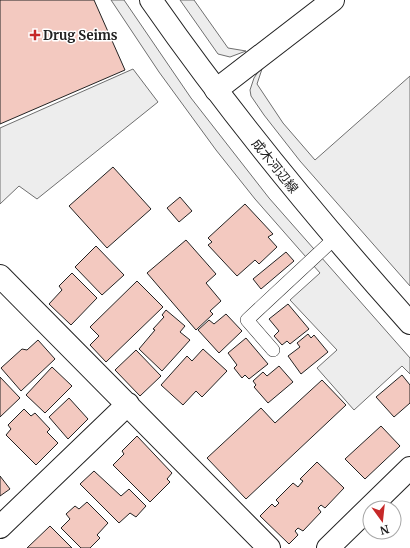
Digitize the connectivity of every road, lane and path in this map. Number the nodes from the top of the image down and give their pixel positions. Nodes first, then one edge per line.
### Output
1 (151, 0) edge
2 (333, 0) edge
3 (216, 90) junction
4 (335, 238) junction
5 (0, 276) edge
6 (410, 323) edge
7 (273, 350) dead end
8 (128, 404) junction
9 (410, 468) edge
10 (0, 527) edge
11 (269, 548) edge
12 (328, 548) edge

1 - 3 street, 成木河辺線
2 - 3 street
3 - 4 street, 成木河辺線
4 - 6 street, 成木河辺線
4 - 7 lane
5 - 8 street
8 - 10 street
8 - 11 street
9 - 12 street

